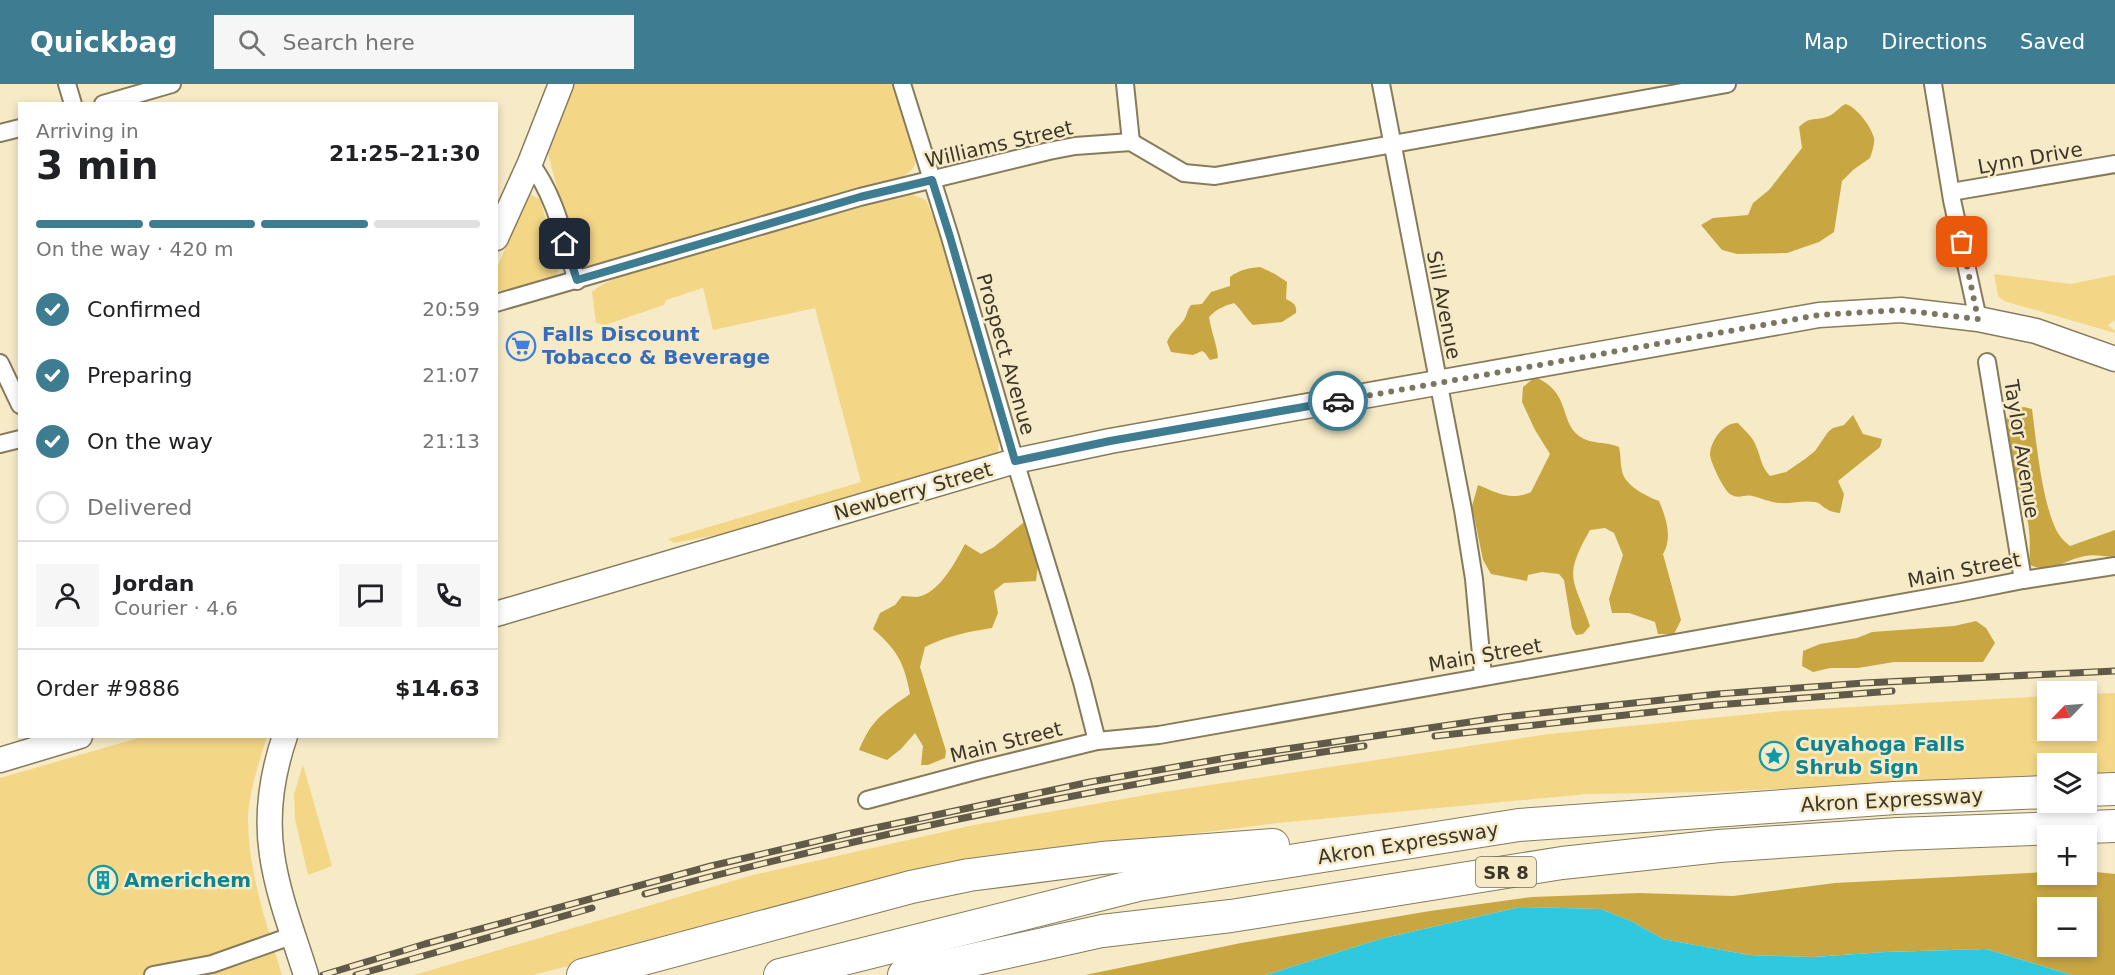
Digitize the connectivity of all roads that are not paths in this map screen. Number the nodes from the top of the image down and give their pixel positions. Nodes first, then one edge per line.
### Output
1 (67, 84) edge
2 (172, 84) edge
3 (561, 84) edge
4 (902, 84) edge
5 (1125, 84) edge
6 (1381, 84) edge
7 (1727, 84) edge
8 (1934, 84) edge
9 (72, 102) edge
10 (110, 102) edge
11 (18, 129) edge
12 (0, 134) edge
13 (1131, 142) junction
14 (1392, 146) junction
15 (530, 163) junction
16 (2115, 164) edge
17 (932, 180) junction
18 (1952, 192) junction
19 (498, 234) edge
20 (577, 280) junction
21 (498, 302) edge
22 (1978, 319) junction
23 (2115, 359) edge
24 (1987, 362) dead end
25 (0, 363) edge
26 (1438, 383) junction
27 (18, 401) edge
28 (18, 440) edge
29 (0, 444) edge
30 (1015, 461) junction
31 (2115, 566) edge
32 (2023, 579) junction
33 (498, 613) edge
34 (1483, 676) junction
35 (73, 738) edge
36 (284, 738) edge
37 (1097, 741) junction
38 (0, 760) edge
39 (2115, 789) edge
40 (2097, 790) edge
41 (2037, 792) edge
42 (867, 800) dead end
43 (1519, 825) junction
44 (2115, 826) edge
45 (1231, 916) junction
46 (294, 935) junction
47 (153, 975) edge
48 (306, 975) edge
49 (583, 975) edge
50 (780, 975) edge
51 (904, 975) edge
52 (1008, 975) edge

1 - 9 street
2 - 10 street
3 - 15 street
4 - 17 street, Prospect Avenue
5 - 13 street
6 - 14 street, Sill Avenue
7 - 14 street
8 - 18 street
11 - 12 street
13 - 14 street
13 - 17 street, Williams Street
14 - 26 street, Sill Avenue
15 - 19 street
15 - 20 street
16 - 18 street, Lynn Drive
17 - 20 street, Williams Street
17 - 30 street, Prospect Avenue
18 - 22 street
20 - 21 street, Williams Street
22 - 23 street, Newberry Street
22 - 26 street, Newberry Street
24 - 32 street, Taylor Avenue
25 - 27 street
26 - 30 street, Newberry Street
26 - 34 street, Sill Avenue
28 - 29 street
30 - 33 street, Newberry Street
30 - 37 street, Prospect Avenue
31 - 32 street, Main Street
32 - 34 street, Main Street
34 - 37 street, Main Street
35 - 38 street
36 - 46 street
37 - 42 street, Main Street
39 - 40 highway
41 - 43 highway, Akron Expressway / SR 8
43 - 49 highway
43 - 50 highway, Akron Expressway / SR 8
44 - 45 highway, Akron Expressway / SR 8
45 - 51 highway, Akron Expressway / SR 8
45 - 52 highway
46 - 47 street
46 - 48 street

